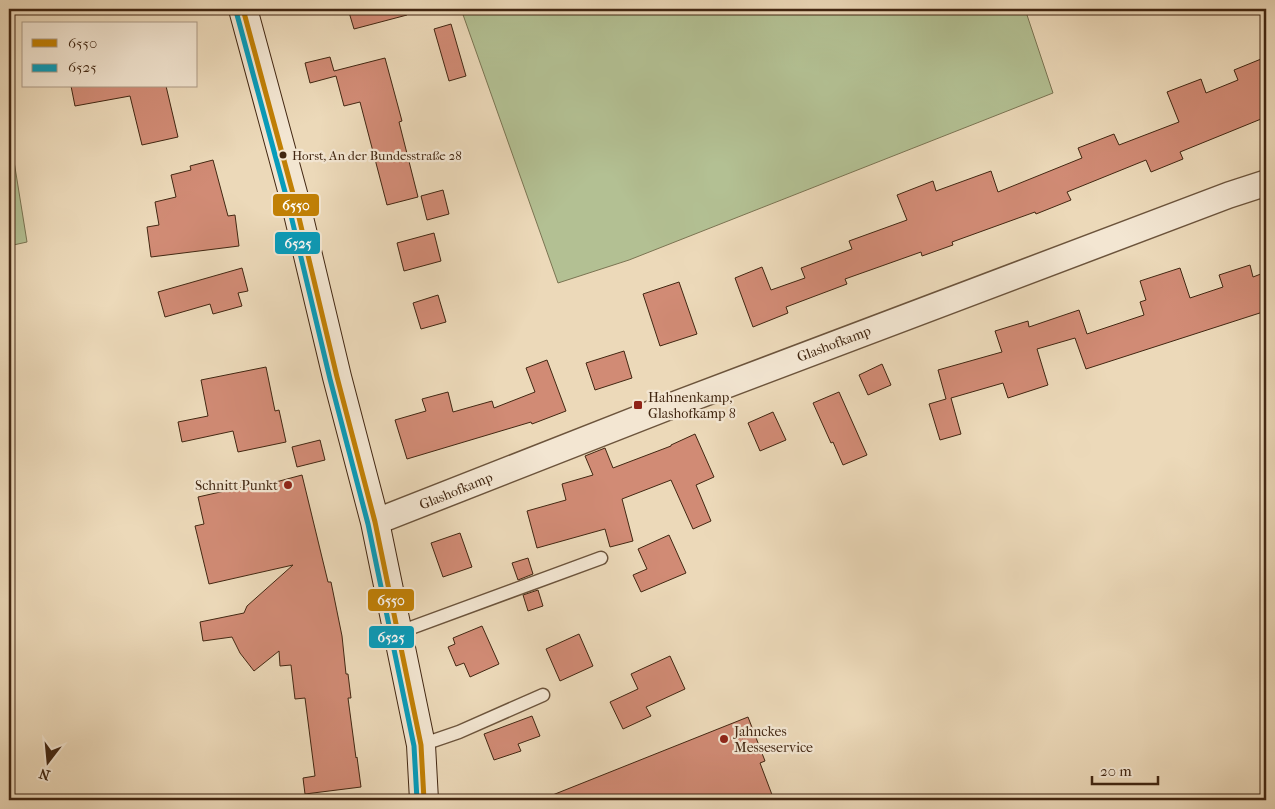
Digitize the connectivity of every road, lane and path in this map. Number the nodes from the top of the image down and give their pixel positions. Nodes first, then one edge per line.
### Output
1 (243, 9) edge
2 (1266, 183) edge
3 (375, 522) junction
4 (601, 558) dead end
5 (397, 633) junction
6 (543, 695) dead end
7 (420, 745) junction
8 (424, 800) edge

1 - 3 main road
2 - 3 street, Glashofkamp
3 - 5 main road
4 - 5 lane
5 - 7 main road
6 - 7 lane
7 - 8 main road

